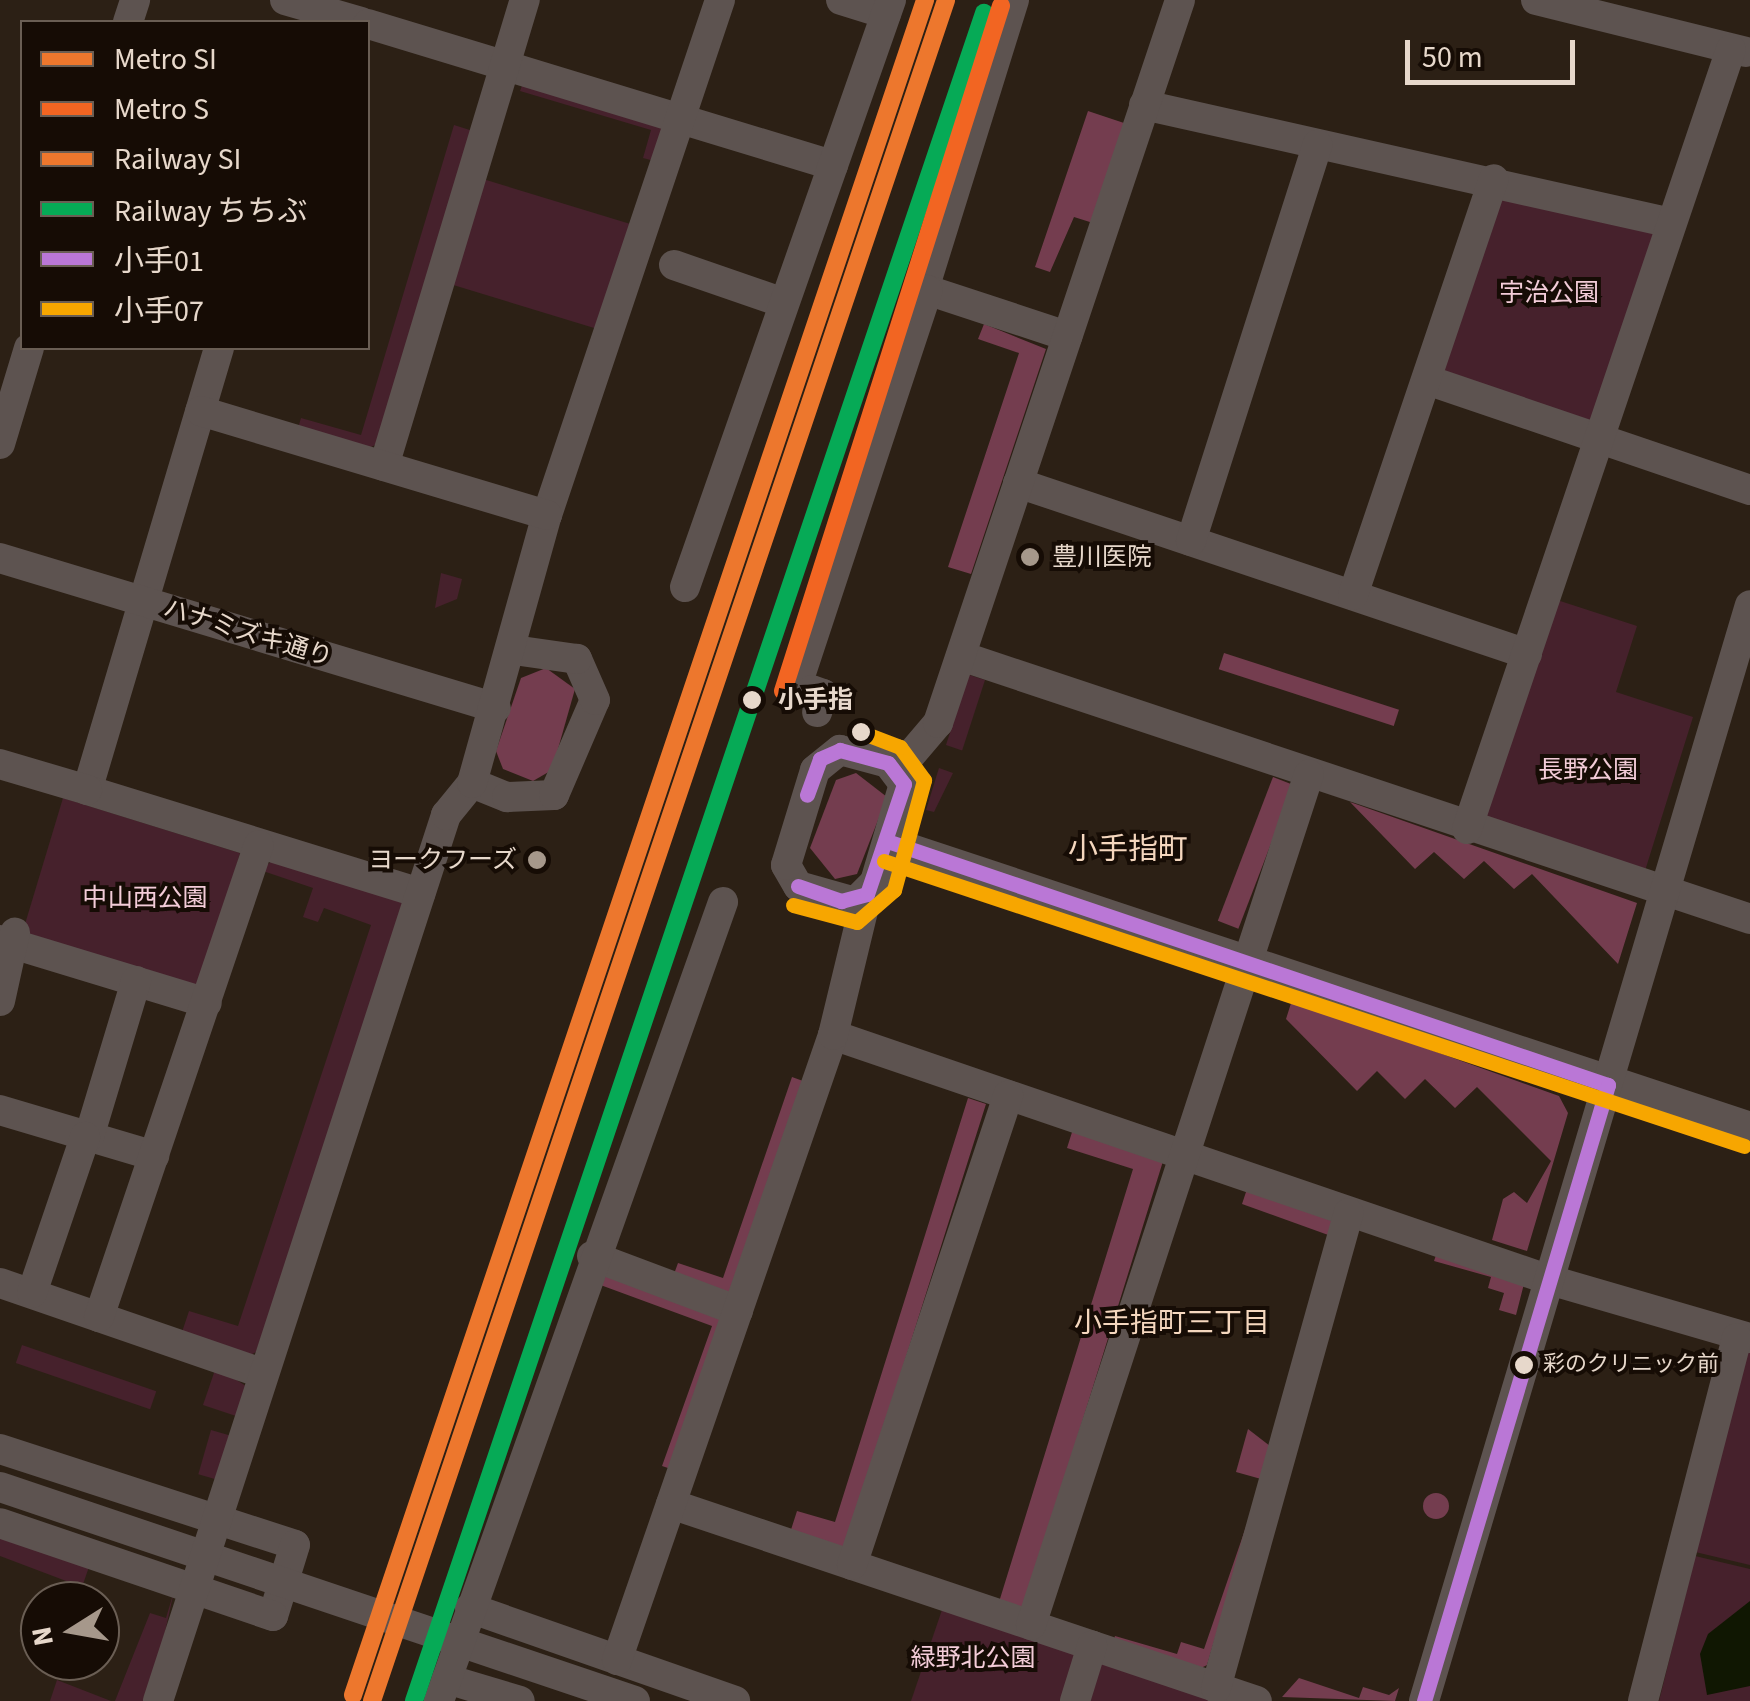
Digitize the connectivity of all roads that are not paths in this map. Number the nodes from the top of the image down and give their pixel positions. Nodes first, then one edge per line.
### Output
1 (285, 0) edge
2 (525, 0) edge
3 (720, 0) edge
4 (840, 0) edge
5 (1014, 0) edge
6 (1180, 0) edge
7 (1527, 2) edge
8 (888, 7) edge
9 (320, 11) edge
10 (353, 20) edge
11 (370, 25) edge
12 (1740, 51) edge
13 (506, 66) junction
14 (1144, 105) junction
15 (683, 118) junction
16 (1318, 145) junction
17 (833, 165) junction
18 (1494, 178) junction
19 (1672, 223) junction
20 (674, 265) dead end
21 (928, 290) junction
22 (784, 303) junction
23 (1067, 336) junction
24 (28, 350) edge
25 (218, 350) edge
26 (1430, 381) junction
27 (200, 411) junction
28 (1600, 439) junction
29 (0, 444) edge
30 (384, 466) junction
31 (1018, 483) junction
32 (1750, 490) edge
33 (547, 515) junction
34 (1191, 541) junction
35 (0, 558) edge
36 (685, 587) dead end
37 (1353, 595) junction
38 (143, 601) junction
39 (1750, 605) edge
40 (514, 650) junction
41 (1527, 654) junction
42 (962, 656) junction
43 (810, 690) dead end
44 (496, 708) junction
45 (0, 764) edge
46 (897, 771) junction
47 (1309, 774) junction
48 (472, 784) junction
49 (87, 790) junction
50 (1467, 829) junction
51 (890, 842) junction
52 (259, 845) junction
53 (1665, 892) junction
54 (420, 893) junction
55 (867, 894) junction
56 (723, 902) dead end
57 (1750, 919) edge
58 (10, 939) edge
59 (1245, 962) junction
60 (136, 980) junction
61 (0, 1001) edge
62 (207, 1003) junction
63 (833, 1034) junction
64 (1608, 1084) junction
65 (1008, 1095) junction
66 (0, 1110) edge
67 (1750, 1127) edge
68 (87, 1137) junction
69 (154, 1156) junction
70 (1179, 1157) junction
71 (1350, 1213) junction
72 (592, 1256) junction
73 (1550, 1280) junction
74 (0, 1283) edge
75 (32, 1294) junction
76 (738, 1311) junction
77 (99, 1316) junction
78 (1744, 1338) edge
79 (262, 1372) junction
80 (0, 1449) edge
81 (0, 1486) edge
82 (671, 1504) junction
83 (213, 1520) junction
84 (0, 1523) edge
85 (852, 1565) junction
86 (192, 1588) junction
87 (470, 1608) junction
88 (1030, 1625) junction
89 (1092, 1646) junction
90 (618, 1660) junction
91 (1216, 1688) junction
92 (443, 1690) edge
93 (158, 1701) edge
94 (520, 1701) edge
95 (635, 1701) edge
96 (736, 1701) edge
97 (1076, 1701) edge
98 (1257, 1701) edge
99 (1424, 1701) edge
100 (1643, 1701) edge

1 - 9 street
2 - 13 street
3 - 15 street
4 - 8 street
5 - 21 street
6 - 14 street
7 - 12 street
8 - 17 street
9 - 10 street
11 - 13 street
12 - 19 street
13 - 15 street
13 - 30 street
14 - 16 street
14 - 23 street
15 - 17 street
15 - 33 street
16 - 18 street
16 - 34 street
17 - 22 street
18 - 19 street
18 - 26 street
19 - 28 street
20 - 22 street
21 - 23 street
21 - 43 street
22 - 36 street
23 - 31 street
24 - 29 street
25 - 27 street
26 - 28 street
26 - 37 street
27 - 30 street
27 - 38 street
28 - 32 street
28 - 41 street
30 - 33 street
31 - 34 street
31 - 42 street
33 - 40 street
34 - 37 street
35 - 38 street, ハナミズキ通り
37 - 41 street
38 - 44 street, ハナミズキ通り
38 - 49 street
39 - 53 street
40 - 44 street
40 - 48 street
41 - 50 street
42 - 46 street
42 - 47 street
44 - 48 street
45 - 49 street
46 - 51 street
46 - 55 street
47 - 50 street
47 - 59 street
48 - 54 street
49 - 52 street
50 - 53 street
51 - 55 street
51 - 59 street
52 - 54 street
52 - 62 street
53 - 57 street
53 - 64 street
54 - 79 street
55 - 63 street
56 - 72 street
58 - 60 street
58 - 61 street
59 - 64 street
59 - 70 street
60 - 62 street
60 - 68 street
62 - 69 street
63 - 65 street
63 - 76 street
64 - 67 street
64 - 73 street
65 - 70 street
65 - 85 street
66 - 68 street
68 - 69 street
68 - 75 street
69 - 77 street
70 - 71 street
70 - 88 street
71 - 73 street
71 - 91 street
72 - 76 street
72 - 87 street
73 - 78 street
73 - 99 street
74 - 75 street
75 - 77 street
76 - 82 street
77 - 79 street
78 - 100 street
79 - 83 street
80 - 83 street
81 - 95 street
82 - 85 street
82 - 90 street
83 - 86 street
83 - 86 street
84 - 86 street
85 - 88 street
86 - 93 street
87 - 90 street
87 - 92 street
88 - 89 street
89 - 91 street
89 - 97 street
90 - 96 street
91 - 98 street
92 - 94 street

